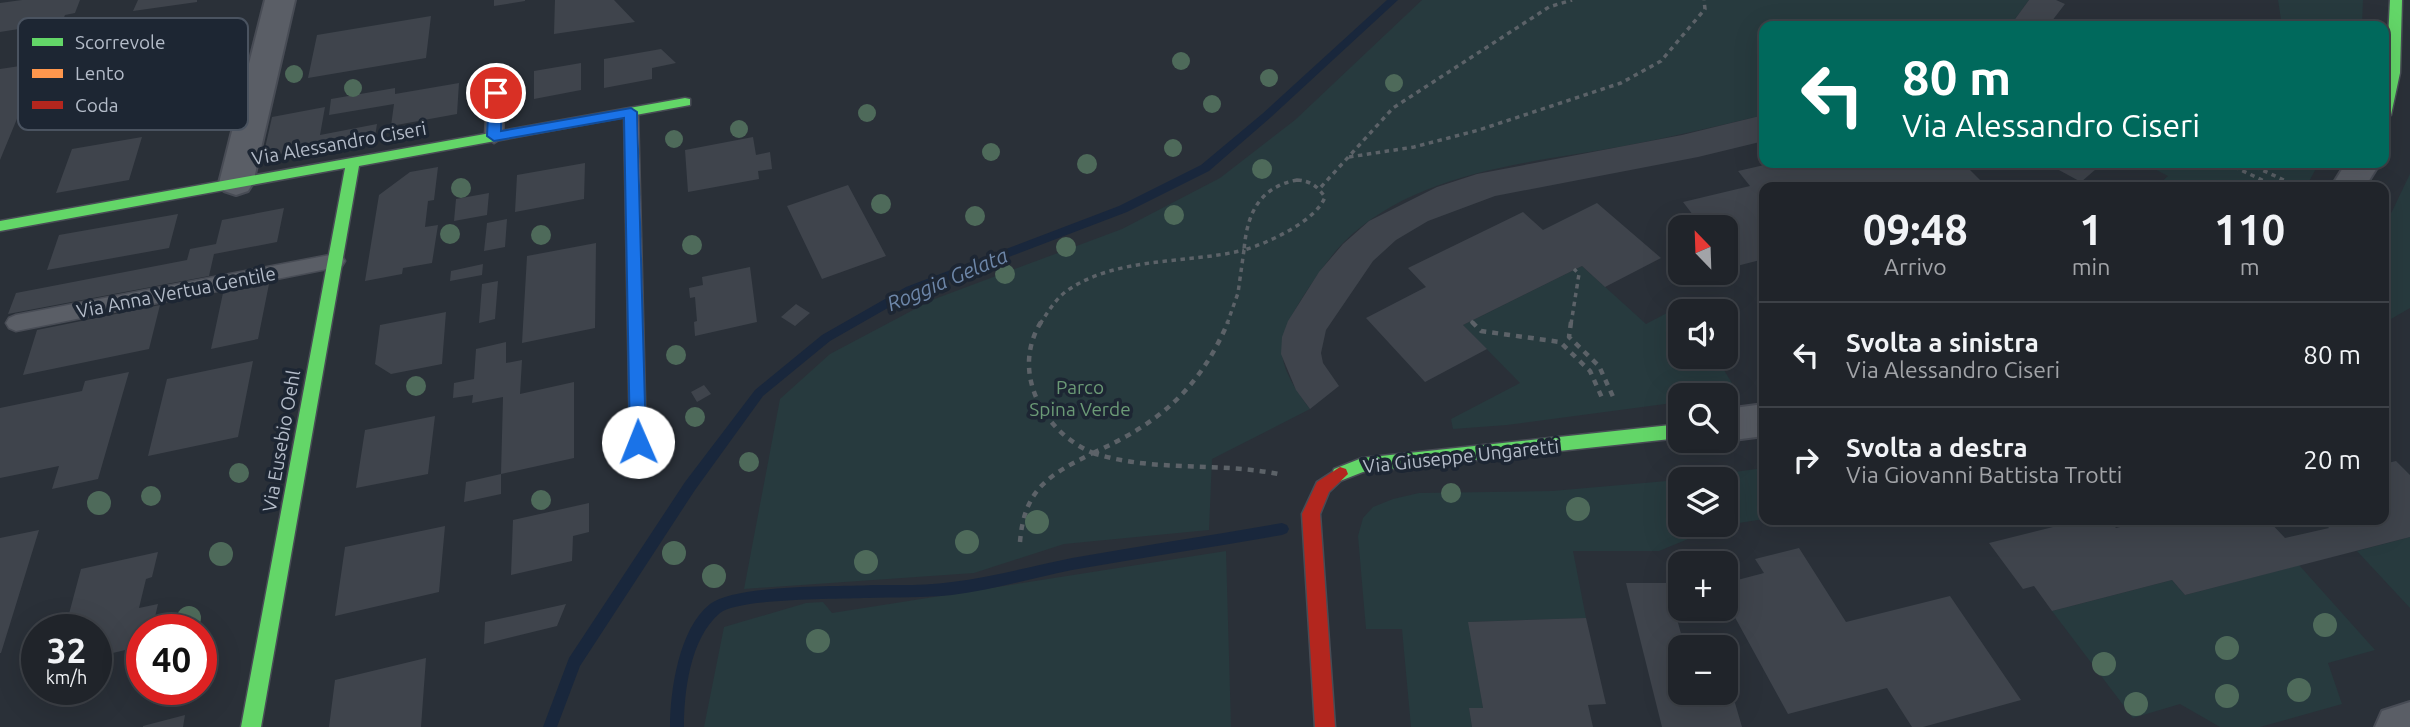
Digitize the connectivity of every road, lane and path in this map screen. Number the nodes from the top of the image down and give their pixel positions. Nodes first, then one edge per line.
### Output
1 (280, 0) edge
2 (1572, 0) edge
3 (1704, 0) edge
4 (2396, 0) edge
5 (497, 71) dead end
6 (2389, 94) edge
7 (685, 102) dead end
8 (631, 112) junction
9 (494, 136) junction
10 (1349, 157) junction
11 (353, 162) junction
12 (2237, 168) edge
13 (2258, 168) edge
14 (2266, 182) edge
15 (2288, 182) edge
16 (236, 183) junction
17 (1321, 187) junction
18 (0, 226) edge
19 (1245, 250) junction
20 (335, 261) junction
21 (1574, 269) dead end
22 (1471, 321) dead end
23 (16, 323) dead end
24 (1759, 421) edge
25 (1738, 423) edge
26 (1668, 433) edge
27 (1620, 439) junction
28 (638, 442) dead end
29 (1093, 454) junction
30 (1316, 495) junction
31 (1020, 542) dead end
32 (2410, 724) edge
33 (251, 727) edge
34 (1325, 727) edge
35 (2399, 727) edge

1 - 16 street
2 - 10 path
3 - 10 path
4 - 6 street
5 - 9 lane
7 - 8 street, Via Alessandro Ciseri
8 - 9 street, Via Alessandro Ciseri
8 - 28 street
9 - 11 street, Via Alessandro Ciseri
10 - 17 path
11 - 16 street, Via Alessandro Ciseri
11 - 20 street, Via Eusebio Oehl
12 - 14 path
13 - 15 path
16 - 18 street, Via Alessandro Ciseri
17 - 19 path
17 - 19 path
19 - 29 path
19 - 29 path
20 - 23 lane, Via Anna Vertua Gentile
20 - 33 street, Via Eusebio Oehl
21 - 27 path
22 - 27 path
24 - 25 street
26 - 27 street, Via Giuseppe Ungaretti
27 - 30 street, Via Giuseppe Ungaretti
29 - 30 path
29 - 31 path
30 - 34 street
32 - 35 street

